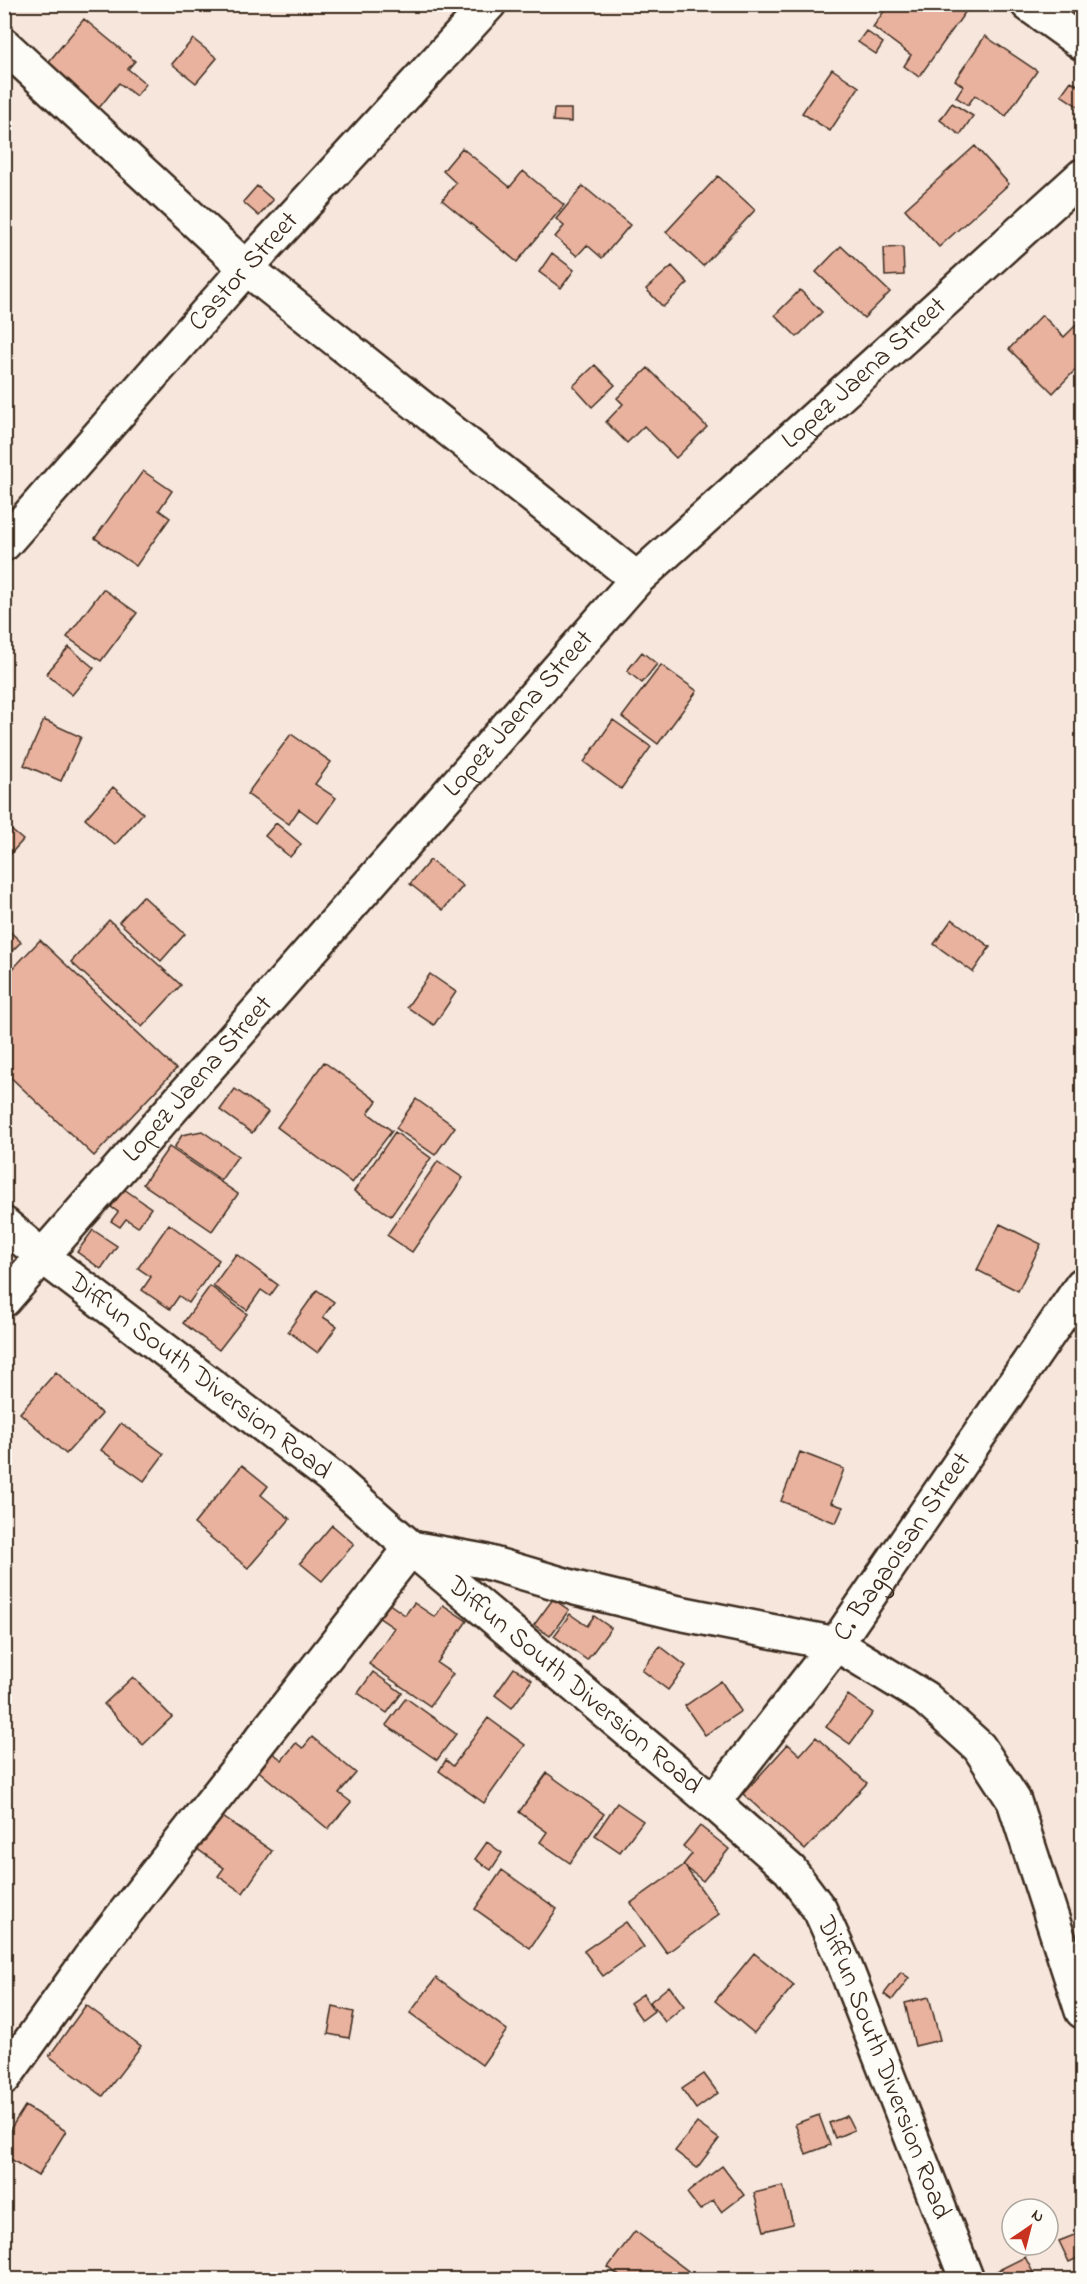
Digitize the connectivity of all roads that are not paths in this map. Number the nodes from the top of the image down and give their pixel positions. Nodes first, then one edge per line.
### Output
1 (489, 4) edge
2 (1028, 4) edge
3 (1083, 43) edge
4 (4, 45) edge
5 (1083, 176) edge
6 (246, 268) junction
7 (4, 544) edge
8 (636, 579) junction
9 (4, 1224) edge
10 (42, 1256) junction
11 (1083, 1285) edge
12 (4, 1300) edge
13 (411, 1548) junction
14 (836, 1644) junction
15 (713, 1802) junction
16 (1083, 2011) edge
17 (4, 2078) edge
18 (967, 2280) edge

1 - 6 street, Castor Street
2 - 3 street
4 - 6 street
5 - 8 street, Lopez Jaena Street
6 - 7 street, Castor Street
6 - 8 street
8 - 10 street, Lopez Jaena Street
9 - 10 street, Diffun South Diversion Road
10 - 12 street, Lopez Jaena Street
10 - 13 street, Diffun South Diversion Road
11 - 14 street, C. Bagaoisan Street
13 - 14 street
13 - 15 street, Diffun South Diversion Road
13 - 17 street
14 - 15 street, C. Bagaoisan Street
14 - 16 street
15 - 18 street, Diffun South Diversion Road

